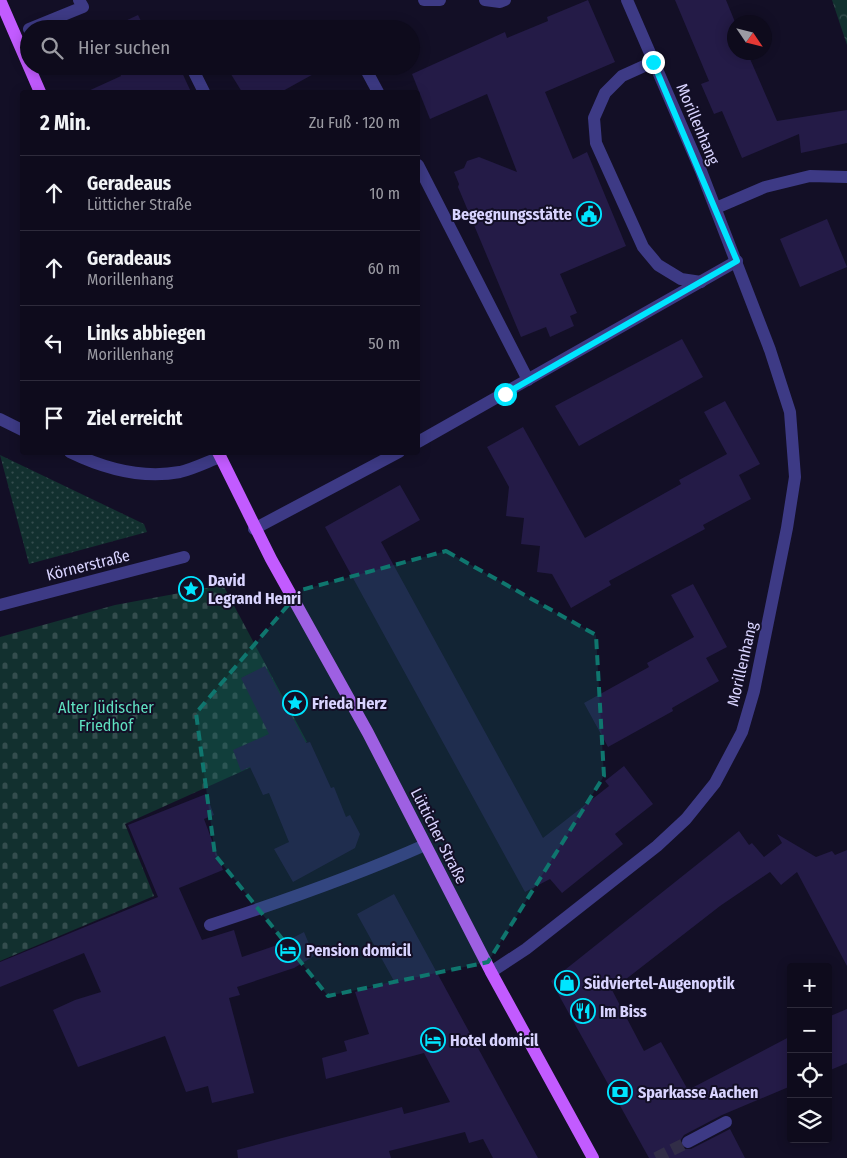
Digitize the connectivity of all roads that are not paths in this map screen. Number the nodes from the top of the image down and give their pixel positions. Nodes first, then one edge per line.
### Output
1 (0, 0) edge
2 (80, 0) edge
3 (424, 0) edge
4 (440, 0) edge
5 (485, 0) edge
6 (505, 0) edge
7 (627, 0) edge
8 (51, 20) edge
9 (20, 33) edge
10 (14, 35) junction
11 (20, 48) edge
12 (653, 62) junction
13 (32, 75) edge
14 (196, 75) edge
15 (369, 75) edge
16 (39, 90) edge
17 (203, 90) edge
18 (377, 90) edge
19 (420, 169) edge
20 (847, 176) edge
21 (716, 208) junction
22 (737, 261) junction
23 (701, 282) junction
24 (528, 380) junction
25 (0, 419) edge
26 (20, 429) edge
27 (420, 441) edge
28 (76, 455) edge
29 (219, 455) edge
30 (393, 455) edge
31 (254, 529) junction
32 (184, 557) dead end
33 (0, 605) edge
34 (425, 844) junction
35 (210, 925) dead end
36 (491, 972) junction
37 (726, 1122) dead end
38 (688, 1142) tunnel mouth
39 (593, 1158) edge

1 - 10 main road
2 - 8 street
3 - 4 street
5 - 6 street
7 - 12 street, Morillenhang
9 - 10 street
10 - 11 main road
12 - 21 street, Morillenhang
12 - 23 street
13 - 16 main road
14 - 17 street
15 - 18 street
19 - 24 street
20 - 21 street
21 - 22 street, Morillenhang
22 - 23 street
22 - 36 street, Morillenhang
23 - 24 street
24 - 27 street
25 - 26 street
28 - 29 street
29 - 31 main road, Lütticher Straße
30 - 31 street
31 - 34 main road, Lütticher Straße
32 - 33 street, Körnerstraße
34 - 35 street
34 - 36 main road, Lütticher Straße
36 - 39 main road, Lütticher Straße
37 - 38 street

